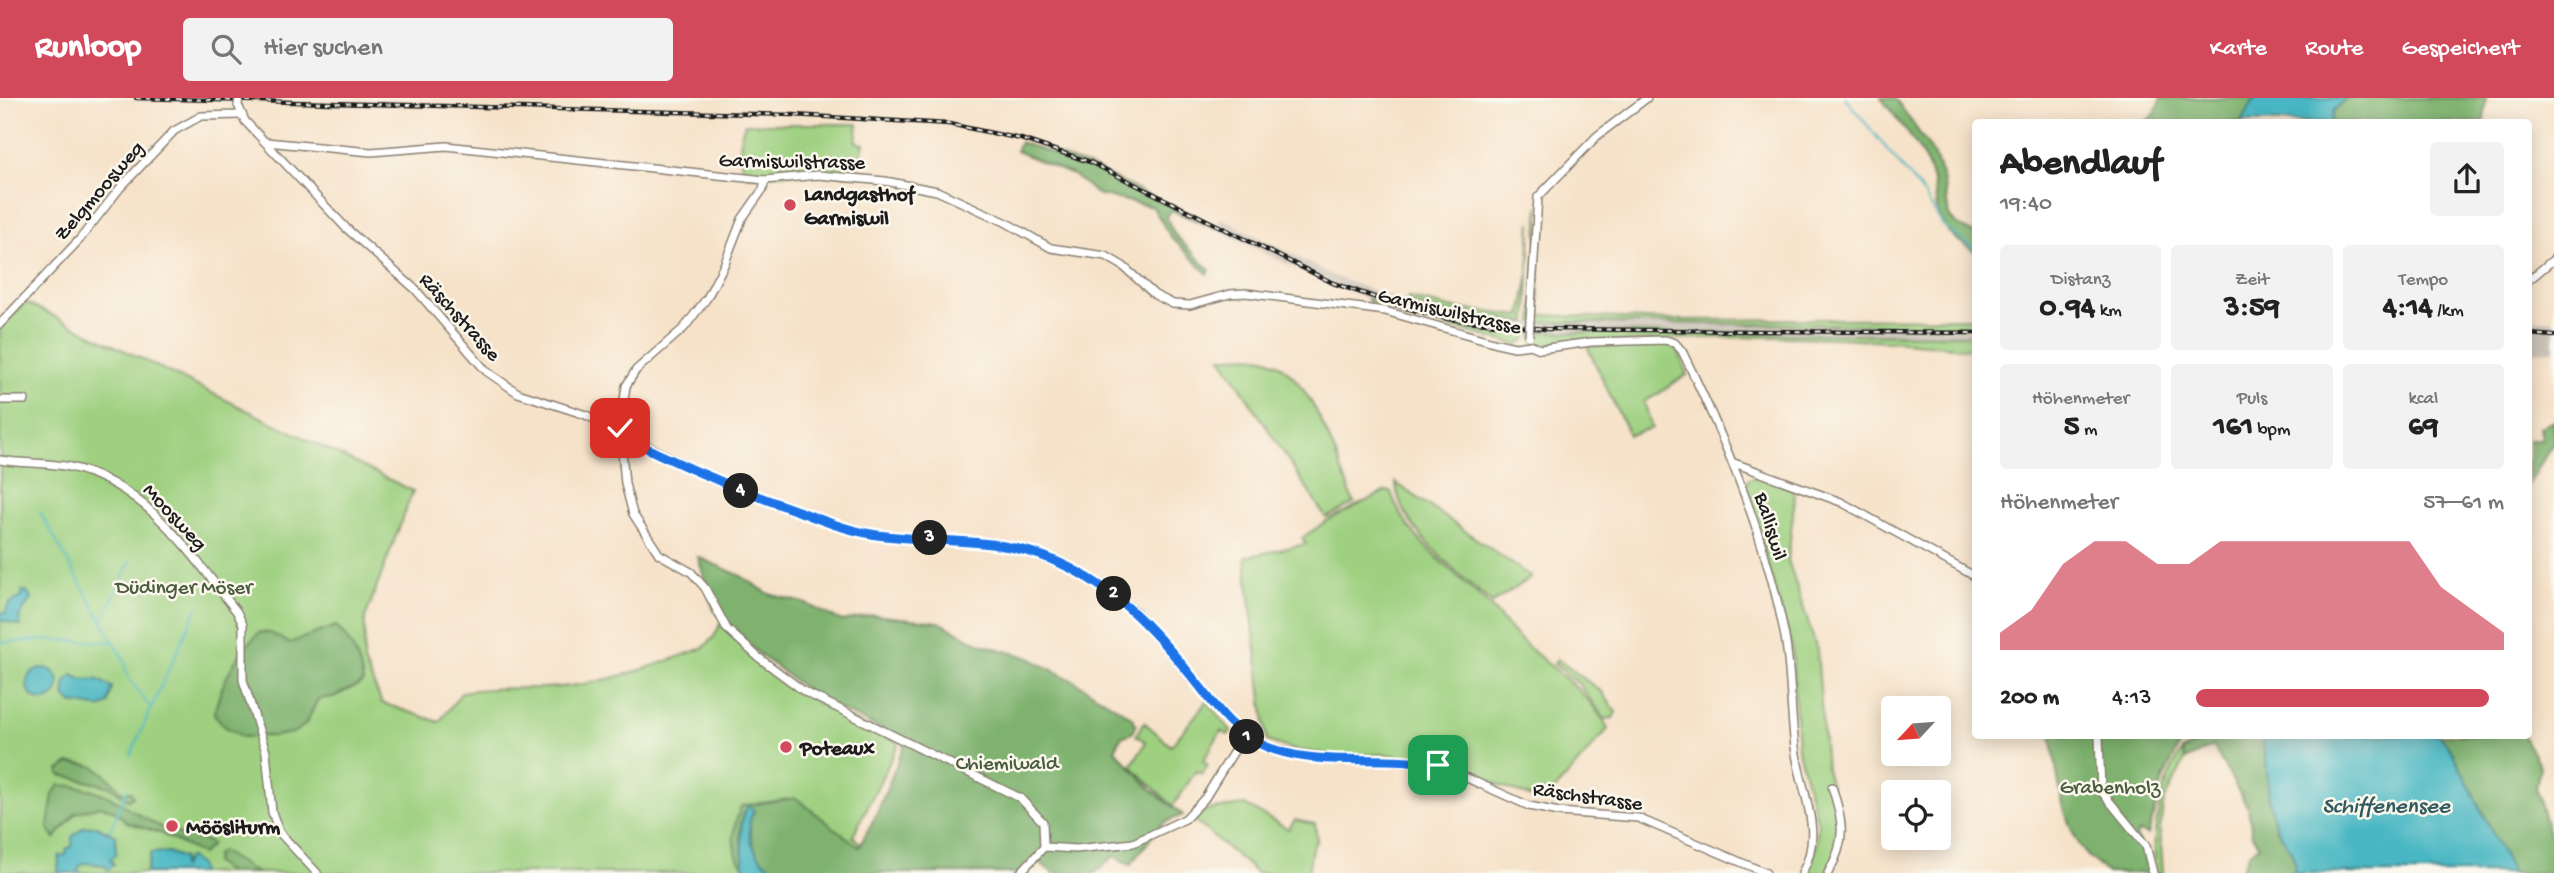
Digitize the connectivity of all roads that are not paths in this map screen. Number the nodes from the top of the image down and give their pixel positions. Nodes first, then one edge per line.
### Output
1 (1647, 98) edge
2 (238, 102) edge
3 (240, 114) junction
4 (266, 142) junction
5 (765, 180) junction
6 (2554, 259) edge
7 (2532, 277) edge
8 (0, 324) edge
9 (1531, 345) junction
10 (0, 400) edge
11 (25, 400) dead end
12 (620, 435) junction
13 (0, 460) edge
14 (1734, 463) junction
15 (1756, 473) junction
16 (1741, 483) junction
17 (1972, 575) edge
18 (1244, 735) junction
19 (2099, 739) edge
20 (1832, 787) dead end
21 (1044, 847) junction
22 (317, 873) edge
23 (1020, 873) edge
24 (1766, 873) edge
25 (1802, 873) edge
26 (1828, 873) edge
27 (2153, 873) edge

1 - 9 street, bridge
2 - 3 street
3 - 4 street, Räschstrasse
3 - 8 street, Zelgmoosweg
4 - 5 street, Garmiswilstrasse
4 - 12 street, Räschstrasse
5 - 9 street, Garmiswilstrasse
5 - 12 street
6 - 7 street
9 - 14 street, Balliswil
10 - 11 street
12 - 18 street, Räschstrasse
12 - 21 street
13 - 22 street, Moosweg
14 - 15 street
14 - 16 street, Balliswil
15 - 16 street
15 - 17 street
16 - 25 street, Balliswil
18 - 21 street
18 - 24 street, Räschstrasse
19 - 27 street
20 - 26 street
21 - 23 street

